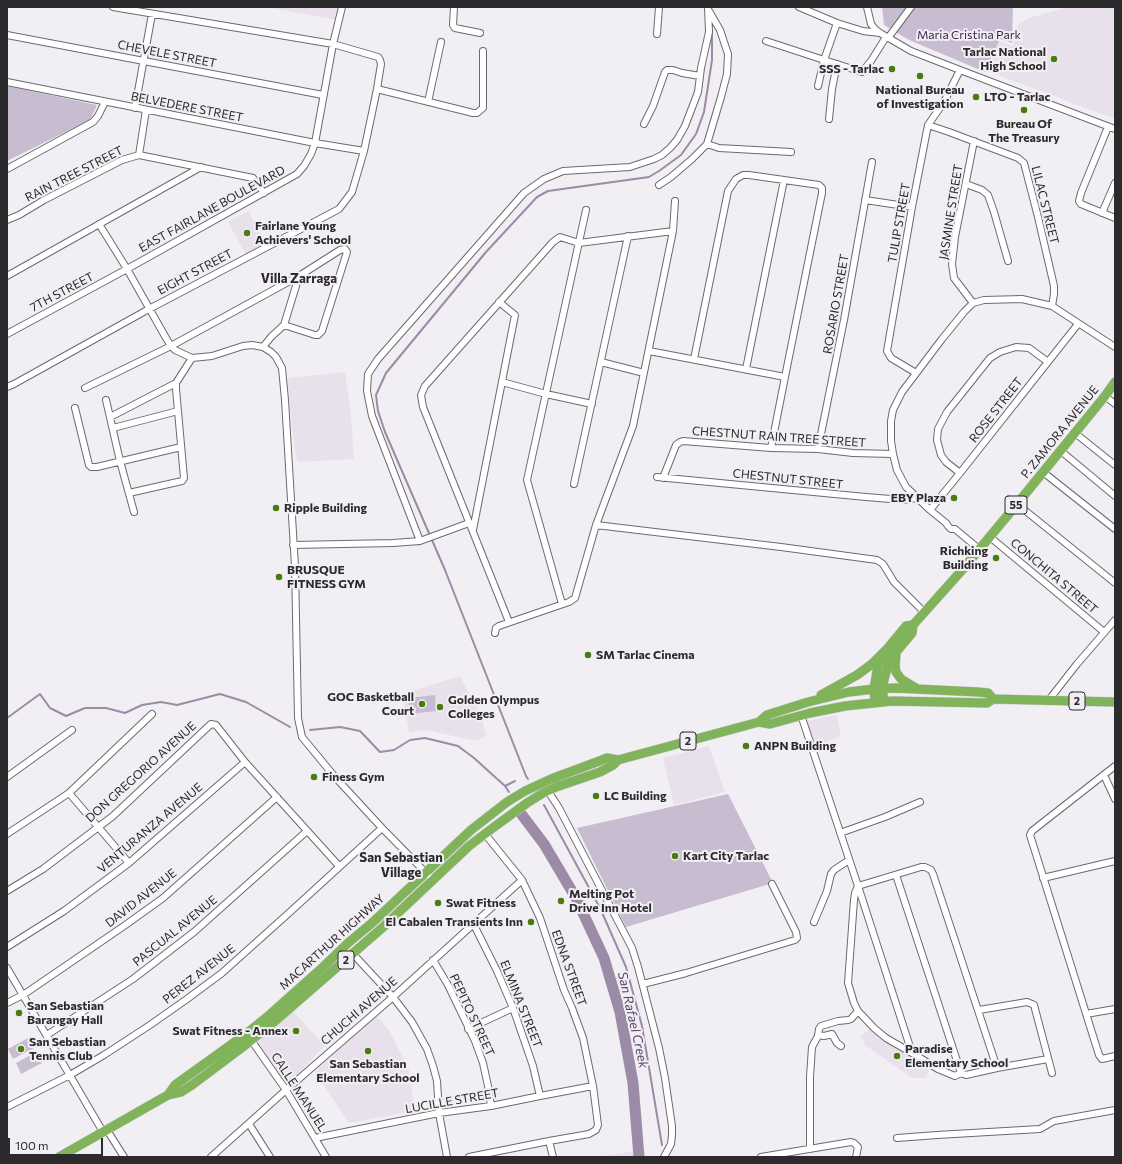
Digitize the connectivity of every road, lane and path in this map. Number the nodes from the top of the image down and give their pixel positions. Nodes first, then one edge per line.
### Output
1 (113, 7) edge
2 (342, 7) edge
3 (454, 7) edge
4 (659, 7) edge
5 (799, 7) edge
6 (867, 7) edge
7 (911, 7) edge
8 (708, 8) edge
9 (152, 14) junction
10 (837, 23) junction
11 (480, 33) dead end
12 (657, 34) dead end
13 (7, 35) edge
14 (885, 36) junction
15 (441, 42) dead end
16 (766, 42) dead end
17 (333, 44) junction
18 (483, 51) dead end
19 (824, 60) junction
20 (144, 61) junction
21 (837, 64) junction
22 (960, 70) junction
23 (700, 76) junction
24 (7, 82) edge
25 (818, 86) dead end
26 (377, 89) junction
27 (323, 95) junction
28 (105, 102) junction
29 (428, 102) junction
30 (135, 108) junction
31 (146, 110) junction
32 (829, 119) dead end
33 (644, 124) dead end
34 (928, 125) junction
35 (1108, 127) junction
36 (1115, 129) edge
37 (974, 141) junction
38 (315, 143) junction
39 (707, 144) junction
40 (364, 151) junction
41 (791, 152) dead end
42 (138, 155) junction
43 (872, 162) dead end
44 (201, 167) junction
45 (7, 169) edge
46 (784, 180) junction
47 (1115, 183) edge
48 (966, 184) junction
49 (659, 185) dead end
50 (264, 193) junction
51 (865, 200) junction
52 (675, 201) dead end
53 (912, 207) junction
54 (586, 210) dead end
55 (1102, 213) junction
56 (1115, 218) edge
57 (7, 220) edge
58 (100, 224) junction
59 (673, 231) junction
60 (628, 236) junction
61 (579, 243) junction
62 (1008, 261) dead end
63 (127, 269) junction
64 (7, 276) edge
65 (299, 276) junction
66 (499, 302) junction
67 (973, 304) junction
68 (1052, 306) junction
69 (149, 309) junction
70 (284, 324) junction
71 (1078, 324) junction
72 (7, 334) edge
73 (171, 346) junction
74 (263, 347) junction
75 (1115, 347) edge
76 (649, 351) junction
77 (192, 358) junction
78 (694, 359) junction
79 (601, 362) junction
80 (1048, 362) junction
81 (746, 369) junction
82 (644, 373) junction
83 (916, 373) junction
84 (785, 377) junction
85 (502, 382) junction
86 (1115, 382) edge
87 (176, 383) junction
88 (7, 387) edge
89 (85, 388) dead end
90 (546, 394) junction
91 (1105, 396) junction
92 (106, 400) dead end
93 (592, 404) junction
94 (1115, 404) edge
95 (75, 408) dead end
96 (178, 411) junction
97 (110, 417) junction
98 (113, 428) junction
99 (1075, 433) junction
100 (181, 447) junction
101 (771, 448) junction
102 (818, 449) junction
103 (1061, 451) junction
104 (893, 454) junction
105 (120, 461) junction
106 (1115, 465) edge
107 (1043, 472) junction
108 (960, 473) junction
109 (660, 477) joint
110 (574, 484) dead end
111 (129, 493) junction
112 (1115, 496) edge
113 (917, 498) junction
114 (1017, 504) junction
115 (930, 510) junction
116 (134, 512) dead end
117 (469, 523) junction
118 (596, 525) junction
119 (1115, 529) edge
120 (473, 530) junction
121 (990, 537) junction
122 (422, 540) junction
123 (294, 545) junction
124 (979, 549) junction
125 (1115, 583) edge
126 (562, 604) junction
127 (924, 612) junction
128 (1115, 620) edge
129 (509, 622) junction
130 (1104, 632) junction
131 (495, 633) dead end
132 (892, 650) junction
133 (878, 688) junction
134 (917, 689) junction
135 (993, 698) junction
136 (1113, 700) edge
137 (1048, 701) junction
138 (808, 702) junction
139 (879, 702) junction
140 (152, 714) dead end
141 (801, 715) junction
142 (759, 722) junction
143 (72, 730) dead end
144 (618, 760) junction
145 (245, 762) junction
146 (1115, 766) edge
147 (1104, 775) junction
148 (7, 777) edge
149 (548, 791) junction
150 (69, 793) junction
151 (277, 797) junction
152 (1115, 799) edge
153 (920, 802) dead end
154 (98, 827) junction
155 (382, 828) junction
156 (307, 831) junction
157 (840, 833) junction
158 (7, 834) edge
159 (485, 834) junction
160 (849, 860) junction
161 (1115, 861) edge
162 (129, 863) junction
163 (339, 866) junction
164 (425, 872) junction
165 (896, 875) junction
166 (1043, 878) junction
167 (434, 880) junction
168 (522, 880) junction
169 (772, 884) dead end
170 (858, 886) junction
171 (7, 891) edge
172 (814, 922) dead end
173 (473, 923) junction
174 (7, 947) edge
175 (353, 954) junction
176 (433, 960) junction
177 (7, 968) edge
178 (643, 984) junction
179 (23, 995) junction
180 (393, 997) junction
181 (7, 1003) edge
182 (513, 1008) junction
183 (1115, 1009) edge
184 (979, 1010) junction
185 (858, 1011) junction
186 (1086, 1014) junction
187 (468, 1029) junction
188 (818, 1034) junction
189 (47, 1035) junction
190 (251, 1040) junction
191 (841, 1046) dead end
192 (912, 1053) junction
193 (1115, 1056) edge
194 (1048, 1059) junction
195 (997, 1068) junction
196 (961, 1073) junction
197 (1052, 1073) dead end
198 (70, 1075) junction
199 (593, 1086) junction
200 (286, 1090) junction
201 (168, 1095) junction
202 (540, 1096) junction
203 (491, 1106) junction
204 (7, 1107) edge
205 (1115, 1110) edge
206 (439, 1113) junction
207 (249, 1124) junction
208 (105, 1131) junction
209 (315, 1138) junction
210 (897, 1138) dead end
211 (549, 1141) junction
212 (810, 1149) junction
213 (213, 1156) edge
214 (775, 1156) edge
215 (59, 1157) edge
216 (124, 1157) edge
217 (270, 1157) edge
218 (326, 1157) edge
219 (447, 1157) edge
220 (469, 1157) edge
221 (553, 1157) edge
222 (664, 1157) edge
223 (761, 1157) edge
224 (856, 1157) edge

1 - 9 street
2 - 17 street, EAST FAIRLANE BOULEVARD
3 - 11 street
4 - 12 street
5 - 10 street
6 - 14 street
7 - 14 street
8 - 23 street
8 - 39 street
9 - 17 street
9 - 20 street
10 - 14 street
10 - 19 street
13 - 20 street, CHEVELE STREET
14 - 21 street
14 - 22 street
15 - 29 street
16 - 19 street
17 - 26 street, EIGHT STREET
17 - 27 street, EAST FAIRLANE BOULEVARD
18 - 29 street
19 - 21 street
19 - 25 street
20 - 27 street, CHEVELE STREET
20 - 30 street
21 - 32 street
22 - 34 street, TULIP STREET
22 - 35 street
23 - 33 street
23 - 122 street
24 - 28 street, BELVEDERE STREET
26 - 29 street
26 - 40 street, EIGHT STREET
27 - 38 street, EAST FAIRLANE BOULEVARD
28 - 30 street, BELVEDERE STREET
28 - 45 street
30 - 31 street, BELVEDERE STREET
31 - 38 street, BELVEDERE STREET
31 - 42 street
34 - 37 street, LILAC STREET
34 - 53 street, TULIP STREET
35 - 36 street
35 - 55 street
37 - 48 street, JASMINE STREET
37 - 68 street, LILAC STREET
38 - 40 street, BELVEDERE STREET
38 - 50 street, EAST FAIRLANE BOULEVARD
39 - 41 street
39 - 49 street
40 - 69 street, EIGHT STREET
42 - 44 street, RAIN TREE STREET
42 - 57 street, RAIN TREE STREET
43 - 51 street, ROSARIO STREET
44 - 50 street, RAIN TREE STREET
44 - 58 street
46 - 78 street
46 - 81 street
46 - 84 street
47 - 55 street
48 - 62 street
48 - 67 street, JASMINE STREET
50 - 63 street, EAST FAIRLANE BOULEVARD
51 - 53 street
51 - 102 street, ROSARIO STREET
52 - 59 street
53 - 83 street, TULIP STREET
54 - 61 street
55 - 56 street
58 - 63 street
58 - 64 street
59 - 60 street
59 - 76 street
60 - 61 street
60 - 79 street
61 - 66 street
61 - 90 street
63 - 69 street
63 - 72 street, 7TH STREET
65 - 70 street
65 - 70 street
65 - 73 street
66 - 85 street
66 - 117 street
67 - 68 street
67 - 83 street
68 - 71 street
69 - 73 street
69 - 88 street, EIGHT STREET
70 - 74 street
71 - 75 street
71 - 80 street, ROSE STREET
73 - 77 street
73 - 89 street
74 - 77 street
74 - 123 street
76 - 78 street
76 - 82 street
77 - 87 street
78 - 81 street
79 - 82 street
79 - 93 street
80 - 108 street, ROSE STREET
80 - 108 street
81 - 84 street
82 - 118 street
83 - 104 street
84 - 101 street
85 - 90 street
85 - 120 street
86 - 91 highway, P. ZAMORA AVENUE / 55
87 - 96 street
87 - 97 street
90 - 93 street
90 - 126 street
91 - 94 street
91 - 99 highway, P. ZAMORA AVENUE / 55
92 - 97 street
93 - 110 street
95 - 105 street
96 - 98 street
96 - 100 street
97 - 98 street
98 - 105 street
99 - 103 highway, P. ZAMORA AVENUE / 55
99 - 106 street
100 - 105 street
100 - 111 street
101 - 102 street, CHESTNUT RAIN TREE STREET
101 - 109 street, CHESTNUT RAIN TREE STREET
102 - 104 street, CHESTNUT RAIN TREE STREET
103 - 107 highway, P. ZAMORA AVENUE / 55
103 - 112 street
104 - 113 street
105 - 111 street
107 - 114 highway, P. ZAMORA AVENUE / 55
107 - 119 street
108 - 115 street, ROSE STREET
109 - 113 street, CHESTNUT STREET
111 - 116 street
113 - 115 street
114 - 121 highway, P. ZAMORA AVENUE / 55
114 - 125 street
115 - 124 street
117 - 120 street
117 - 122 street
118 - 126 street
118 - 127 street
120 - 129 street
121 - 124 highway, P. ZAMORA AVENUE / 55
121 - 130 street, CONCHITA STREET
122 - 123 street
123 - 155 street
124 - 127 highway, P. ZAMORA AVENUE / 55
126 - 129 street
127 - 132 highway, P. ZAMORA AVENUE / 55
128 - 130 street
129 - 131 street
130 - 137 street
132 - 133 highway, P. ZAMORA AVENUE / 55
132 - 134 highway
132 - 138 highway
133 - 134 highway, MACARTHUR HIGHWAY / 2
133 - 138 highway, MACARTHUR HIGHWAY / 2
133 - 139 highway, P. ZAMORA AVENUE / 55
134 - 135 highway, MACARTHUR HIGHWAY / 2
135 - 137 highway, MACARTHUR HIGHWAY / 2
135 - 139 highway, MACARTHUR HIGHWAY / 2
136 - 137 highway, MACARTHUR HIGHWAY / 2
138 - 142 highway, MACARTHUR HIGHWAY / 2
139 - 141 highway, MACARTHUR HIGHWAY / 2
140 - 150 street
141 - 142 highway, MACARTHUR HIGHWAY / 2
141 - 157 street
142 - 144 highway, MACARTHUR HIGHWAY / 2
143 - 148 street
144 - 149 highway, MACARTHUR HIGHWAY / 2
144 - 164 highway, MACARTHUR HIGHWAY / 2
145 - 151 street
145 - 154 street, DON GREGORIO AVENUE
145 - 162 street, VENTURANZA AVENUE
146 - 147 street
147 - 152 street
147 - 166 street
149 - 159 highway, MACARTHUR HIGHWAY / 2
149 - 178 street
150 - 154 street
150 - 158 street
151 - 156 street
151 - 179 street, DAVID AVENUE
153 - 157 street
154 - 162 street
154 - 171 street, DON GREGORIO AVENUE
155 - 163 street, PEREZ AVENUE
155 - 164 street
156 - 163 street
156 - 189 street, PASCUAL AVENUE
157 - 160 street
159 - 167 highway, MACARTHUR HIGHWAY / 2
159 - 168 street, EDNA STREET
160 - 170 street
160 - 172 street
161 - 166 street
162 - 174 street, VENTURANZA AVENUE
163 - 198 street, PEREZ AVENUE
164 - 167 street
164 - 201 highway, MACARTHUR HIGHWAY / 2
165 - 170 street
165 - 184 street
165 - 196 street
166 - 186 street
167 - 175 highway, MACARTHUR HIGHWAY / 2
168 - 173 street, CHUCHI AVENUE
168 - 199 street, EDNA STREET
169 - 178 street
170 - 185 street
170 - 192 street
173 - 176 street, CHUCHI AVENUE
173 - 182 street, ELMINA STREET
175 - 180 street
175 - 190 highway, MACARTHUR HIGHWAY / 2
176 - 180 street, CHUCHI AVENUE
176 - 187 street, PEPITO STREET
177 - 179 street
178 - 222 street
179 - 181 street, DAVID AVENUE
179 - 189 street
180 - 200 street, CHUCHI AVENUE
180 - 206 street
182 - 187 street
182 - 202 street, ELMINA STREET
183 - 186 street
184 - 194 street
184 - 195 street
185 - 188 street
185 - 192 street
186 - 193 street
187 - 203 street, PEPITO STREET
188 - 191 street
188 - 212 street
189 - 198 street
190 - 200 street, CALLE MANUEL
190 - 201 highway, MACARTHUR HIGHWAY / 2
192 - 196 street
194 - 195 street
194 - 197 street
195 - 196 street
198 - 204 street, PEREZ AVENUE
198 - 208 street
199 - 202 street, LUCILLE STREET
199 - 211 street, EDNA STREET
200 - 207 street, CHUCHI AVENUE
200 - 209 street, CALLE MANUEL
201 - 208 highway, MACARTHUR HIGHWAY / 2
202 - 203 street, LUCILLE STREET
203 - 206 street, LUCILLE STREET
205 - 210 street
206 - 209 street, LUCILLE STREET
206 - 219 street
207 - 213 street, CHUCHI AVENUE
207 - 217 street
208 - 215 highway, MACARTHUR HIGHWAY / 2
208 - 216 street
209 - 218 street, CALLE MANUEL
211 - 220 street
211 - 221 street
212 - 214 street
212 - 224 street
214 - 223 street

